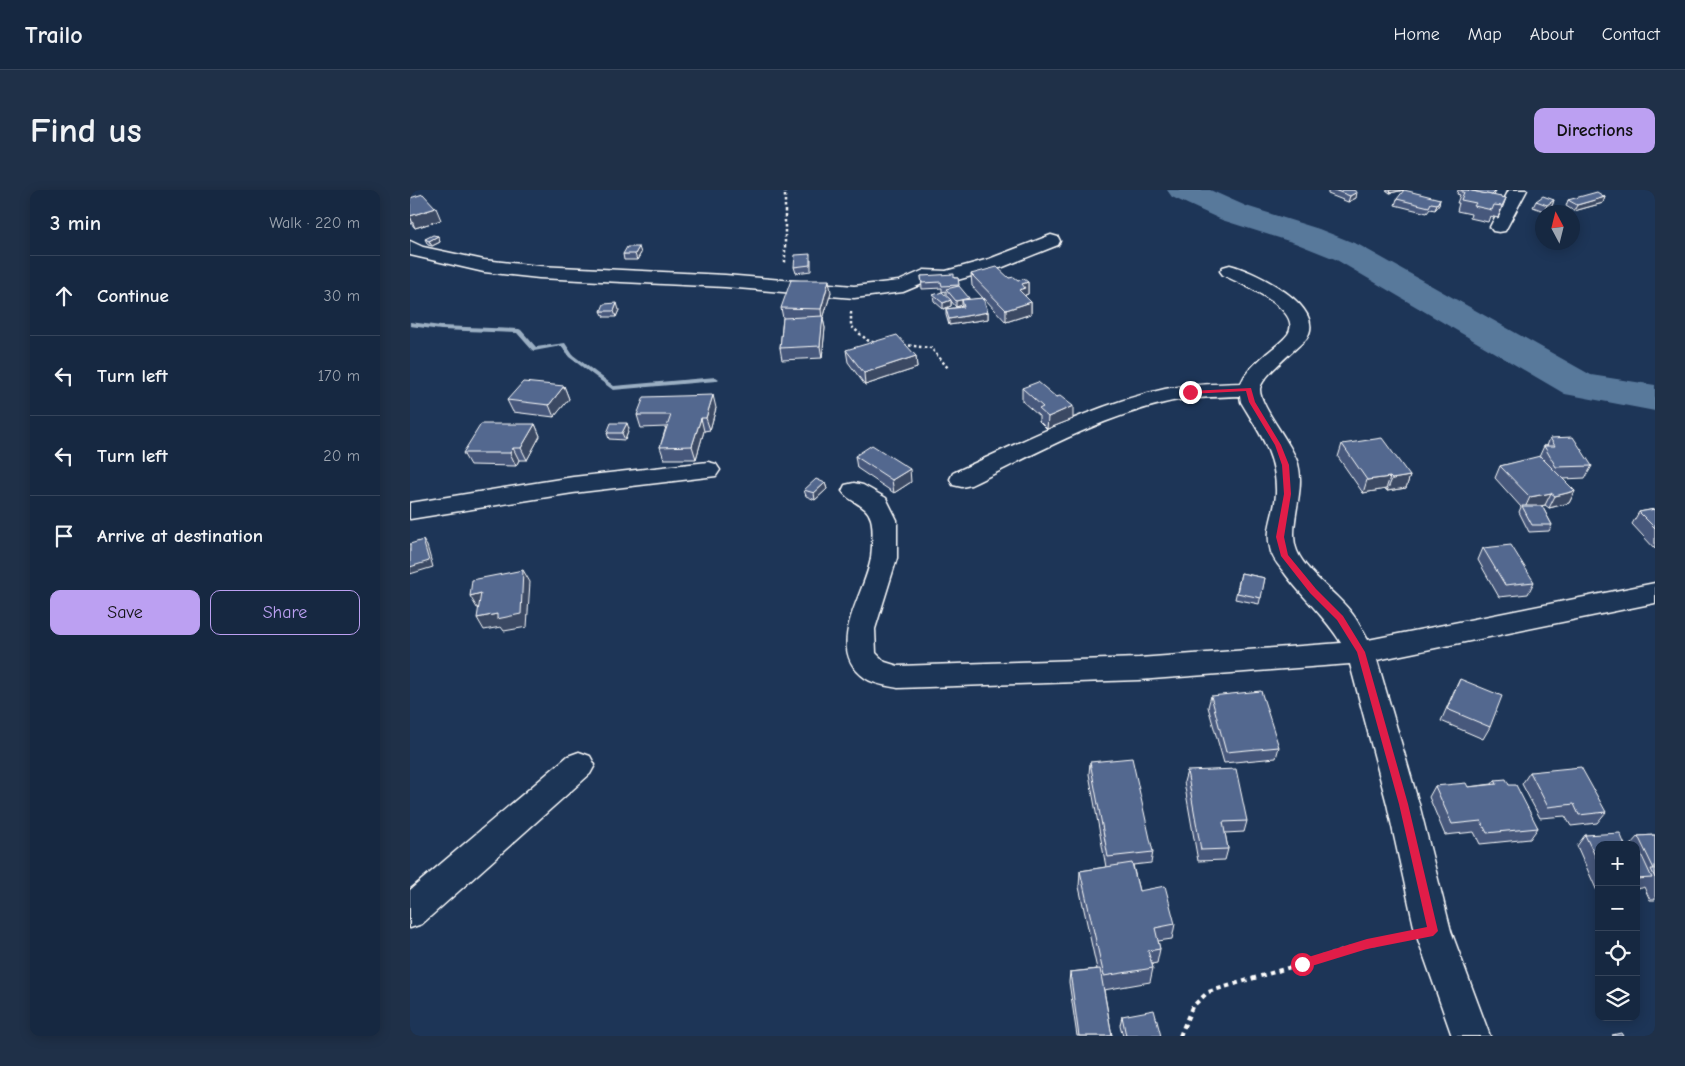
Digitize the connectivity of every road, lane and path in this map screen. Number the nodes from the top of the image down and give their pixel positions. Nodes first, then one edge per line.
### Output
1 (785, 190) edge
2 (1518, 190) edge
3 (1499, 227) dead end
4 (1051, 241) dead end
5 (410, 247) edge
6 (1230, 271) dead end
7 (785, 285) junction
8 (854, 292) junction
9 (882, 344) edge
10 (896, 345) edge
11 (948, 368) dead end
12 (1248, 389) junction
13 (708, 470) dead end
14 (962, 479) dead end
15 (854, 491) dead end
16 (410, 511) edge
17 (1655, 592) edge
18 (1361, 652) junction
19 (578, 765) dead end
20 (410, 912) edge
21 (1433, 931) junction
22 (1180, 1036) edge
23 (1471, 1036) edge

1 - 7 path
2 - 3 street
4 - 8 street
5 - 7 street
6 - 12 street
7 - 8 street
8 - 9 path
10 - 11 path
12 - 14 street
12 - 18 street
13 - 16 street
15 - 18 street
17 - 18 street
18 - 21 street
19 - 20 street
21 - 22 path
21 - 23 street

